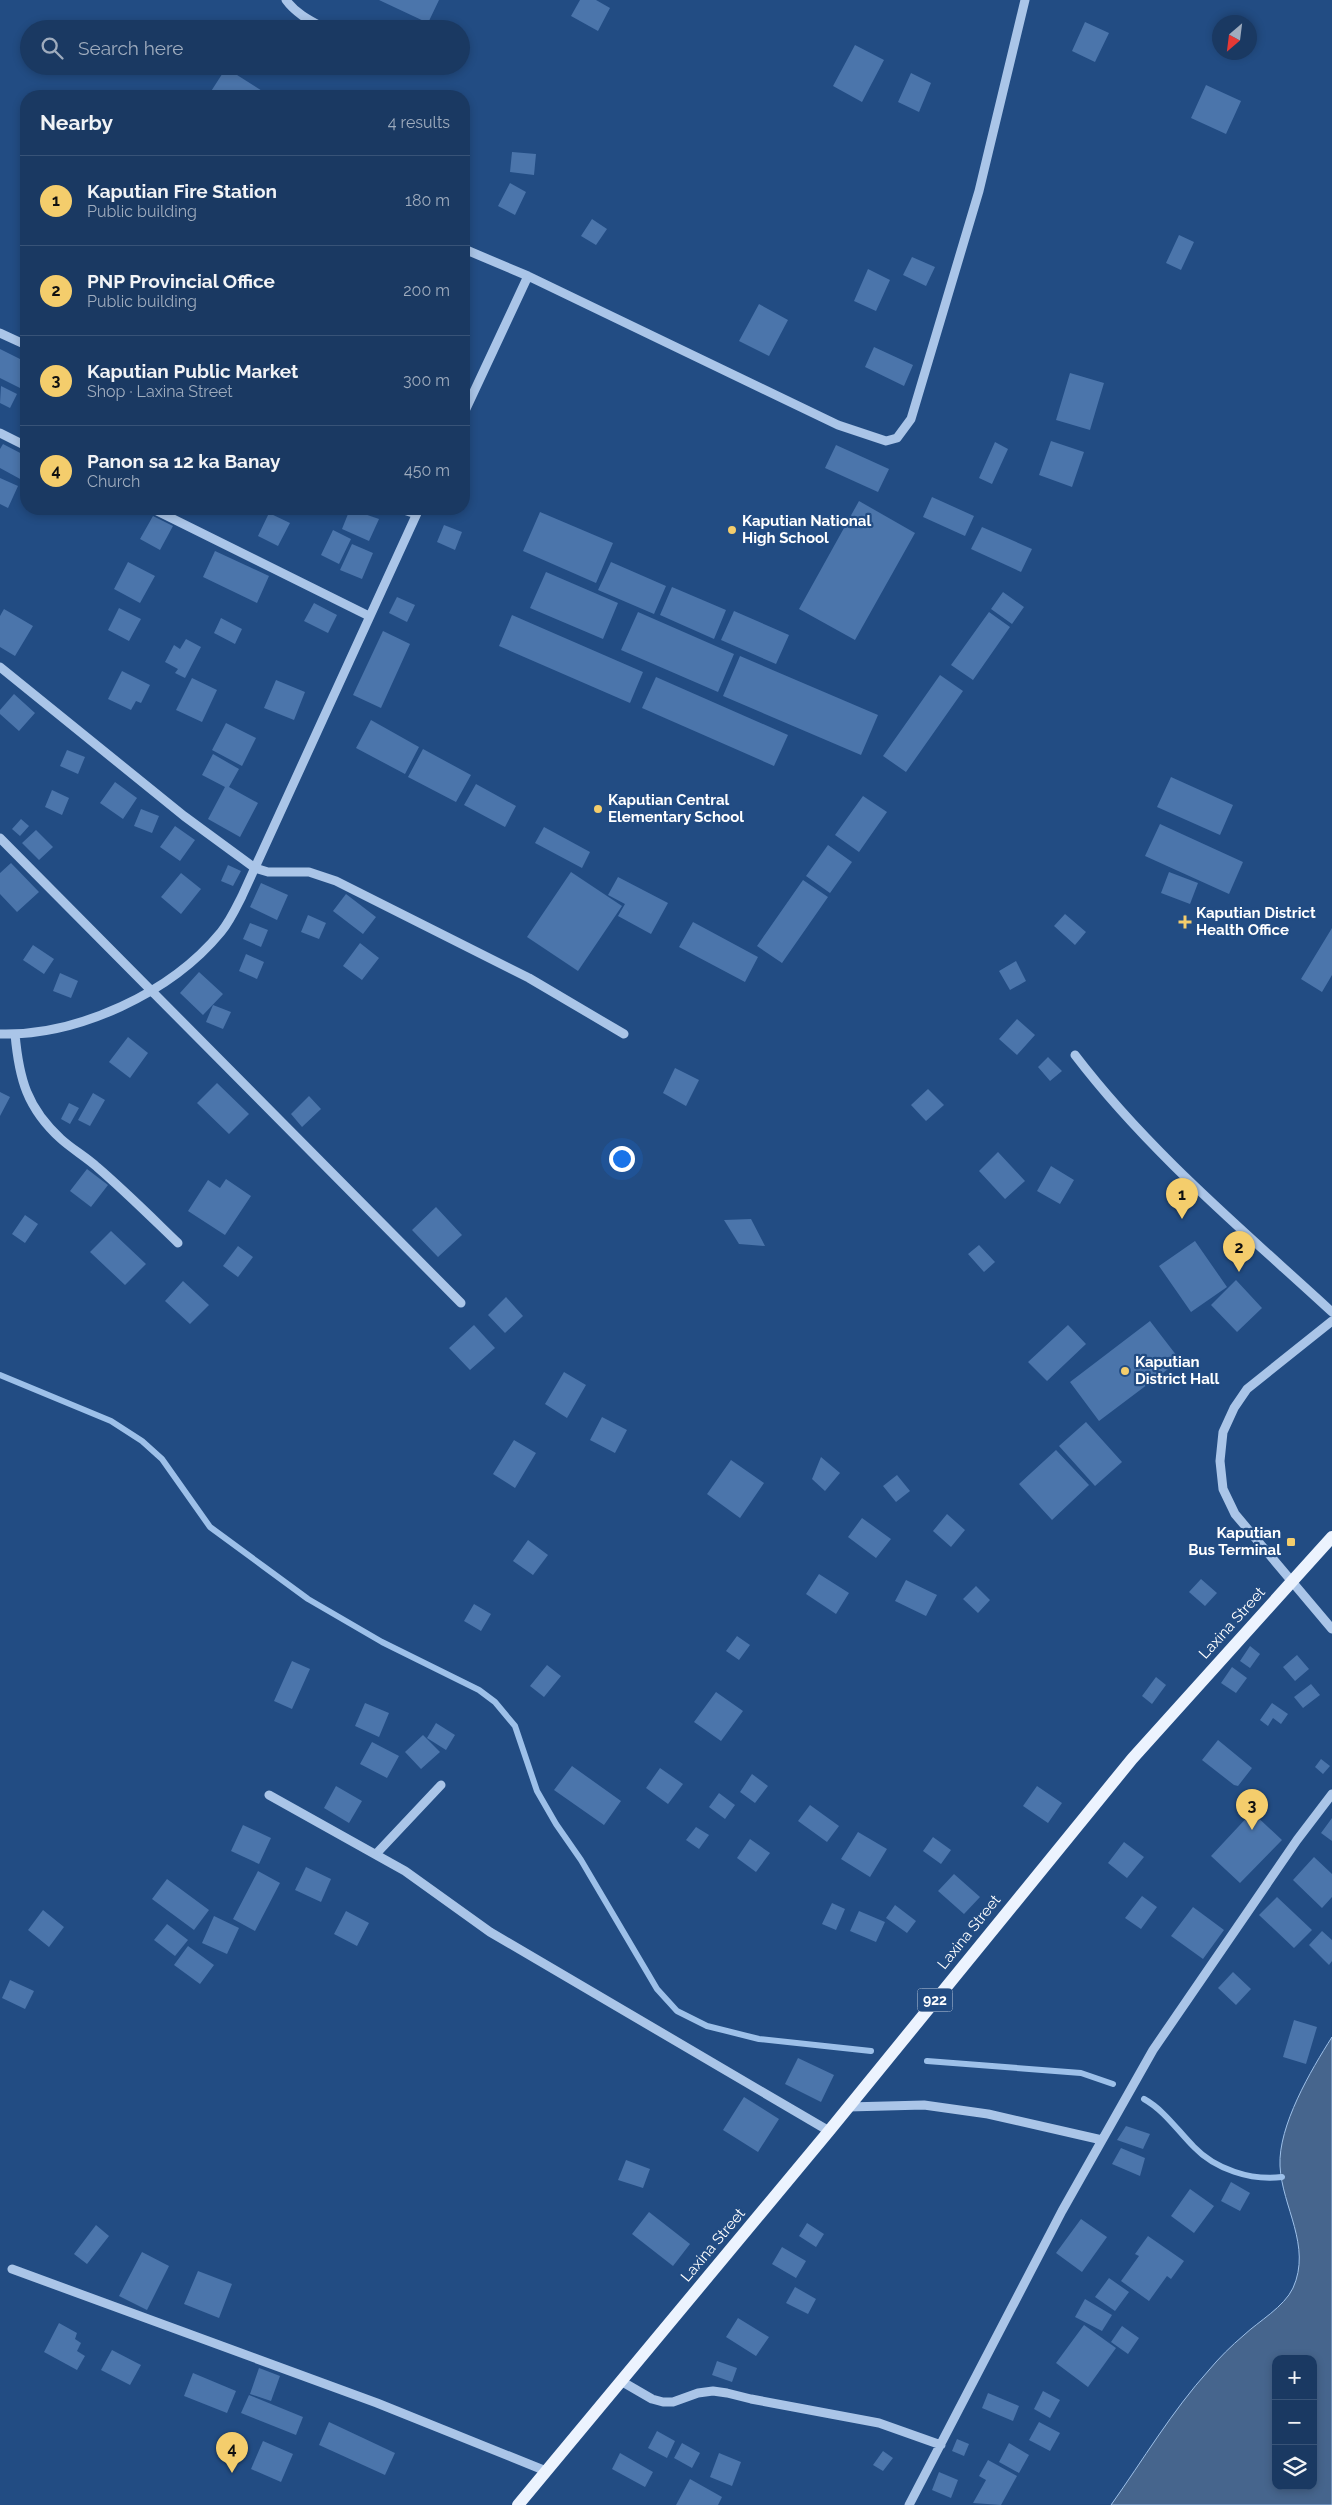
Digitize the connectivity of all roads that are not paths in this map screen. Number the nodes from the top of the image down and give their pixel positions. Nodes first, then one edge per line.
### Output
1 (286, 0) edge
2 (1025, 0) edge
3 (309, 20) edge
4 (470, 252) edge
5 (528, 276) junction
6 (0, 333) edge
7 (20, 342) edge
8 (470, 400) edge
9 (0, 433) edge
10 (20, 443) edge
11 (165, 515) edge
12 (415, 515) edge
13 (369, 616) junction
14 (0, 667) edge
15 (0, 838) edge
16 (255, 868) junction
17 (153, 990) junction
18 (0, 1034) edge
19 (15, 1034) junction
20 (624, 1034) dead end
21 (1075, 1055) dead end
22 (178, 1243) dead end
23 (461, 1303) dead end
24 (1332, 1312) edge
25 (1332, 1321) edge
26 (1332, 1537) edge
27 (1290, 1582) junction
28 (1332, 1628) edge
29 (440, 1785) dead end
30 (1332, 1794) edge
31 (269, 1795) dead end
32 (376, 1854) junction
33 (848, 2107) junction
34 (829, 2131) junction
35 (1102, 2140) junction
36 (12, 2269) dead end
37 (621, 2381) junction
38 (941, 2446) junction
39 (546, 2472) junction
40 (518, 2505) edge
41 (909, 2505) edge

1 - 3 street
2 - 5 street
4 - 5 street
5 - 8 street
6 - 7 street
9 - 10 street
11 - 13 street
12 - 13 street
13 - 16 street
14 - 16 street
15 - 17 street
16 - 17 street
16 - 20 street
17 - 19 street
17 - 23 street
18 - 19 street
19 - 22 street
21 - 24 street
25 - 27 street
26 - 27 main road, Laxina Street / 922
27 - 28 street
27 - 33 main road, Laxina Street / 922
29 - 32 street
30 - 35 street
31 - 32 street
32 - 34 street
33 - 34 main road, Laxina Street / 922
33 - 35 street
34 - 37 main road, Laxina Street / 922
35 - 38 street
36 - 39 street
37 - 38 street
37 - 39 main road, Laxina Street / 922
38 - 41 street
39 - 40 main road, 922

